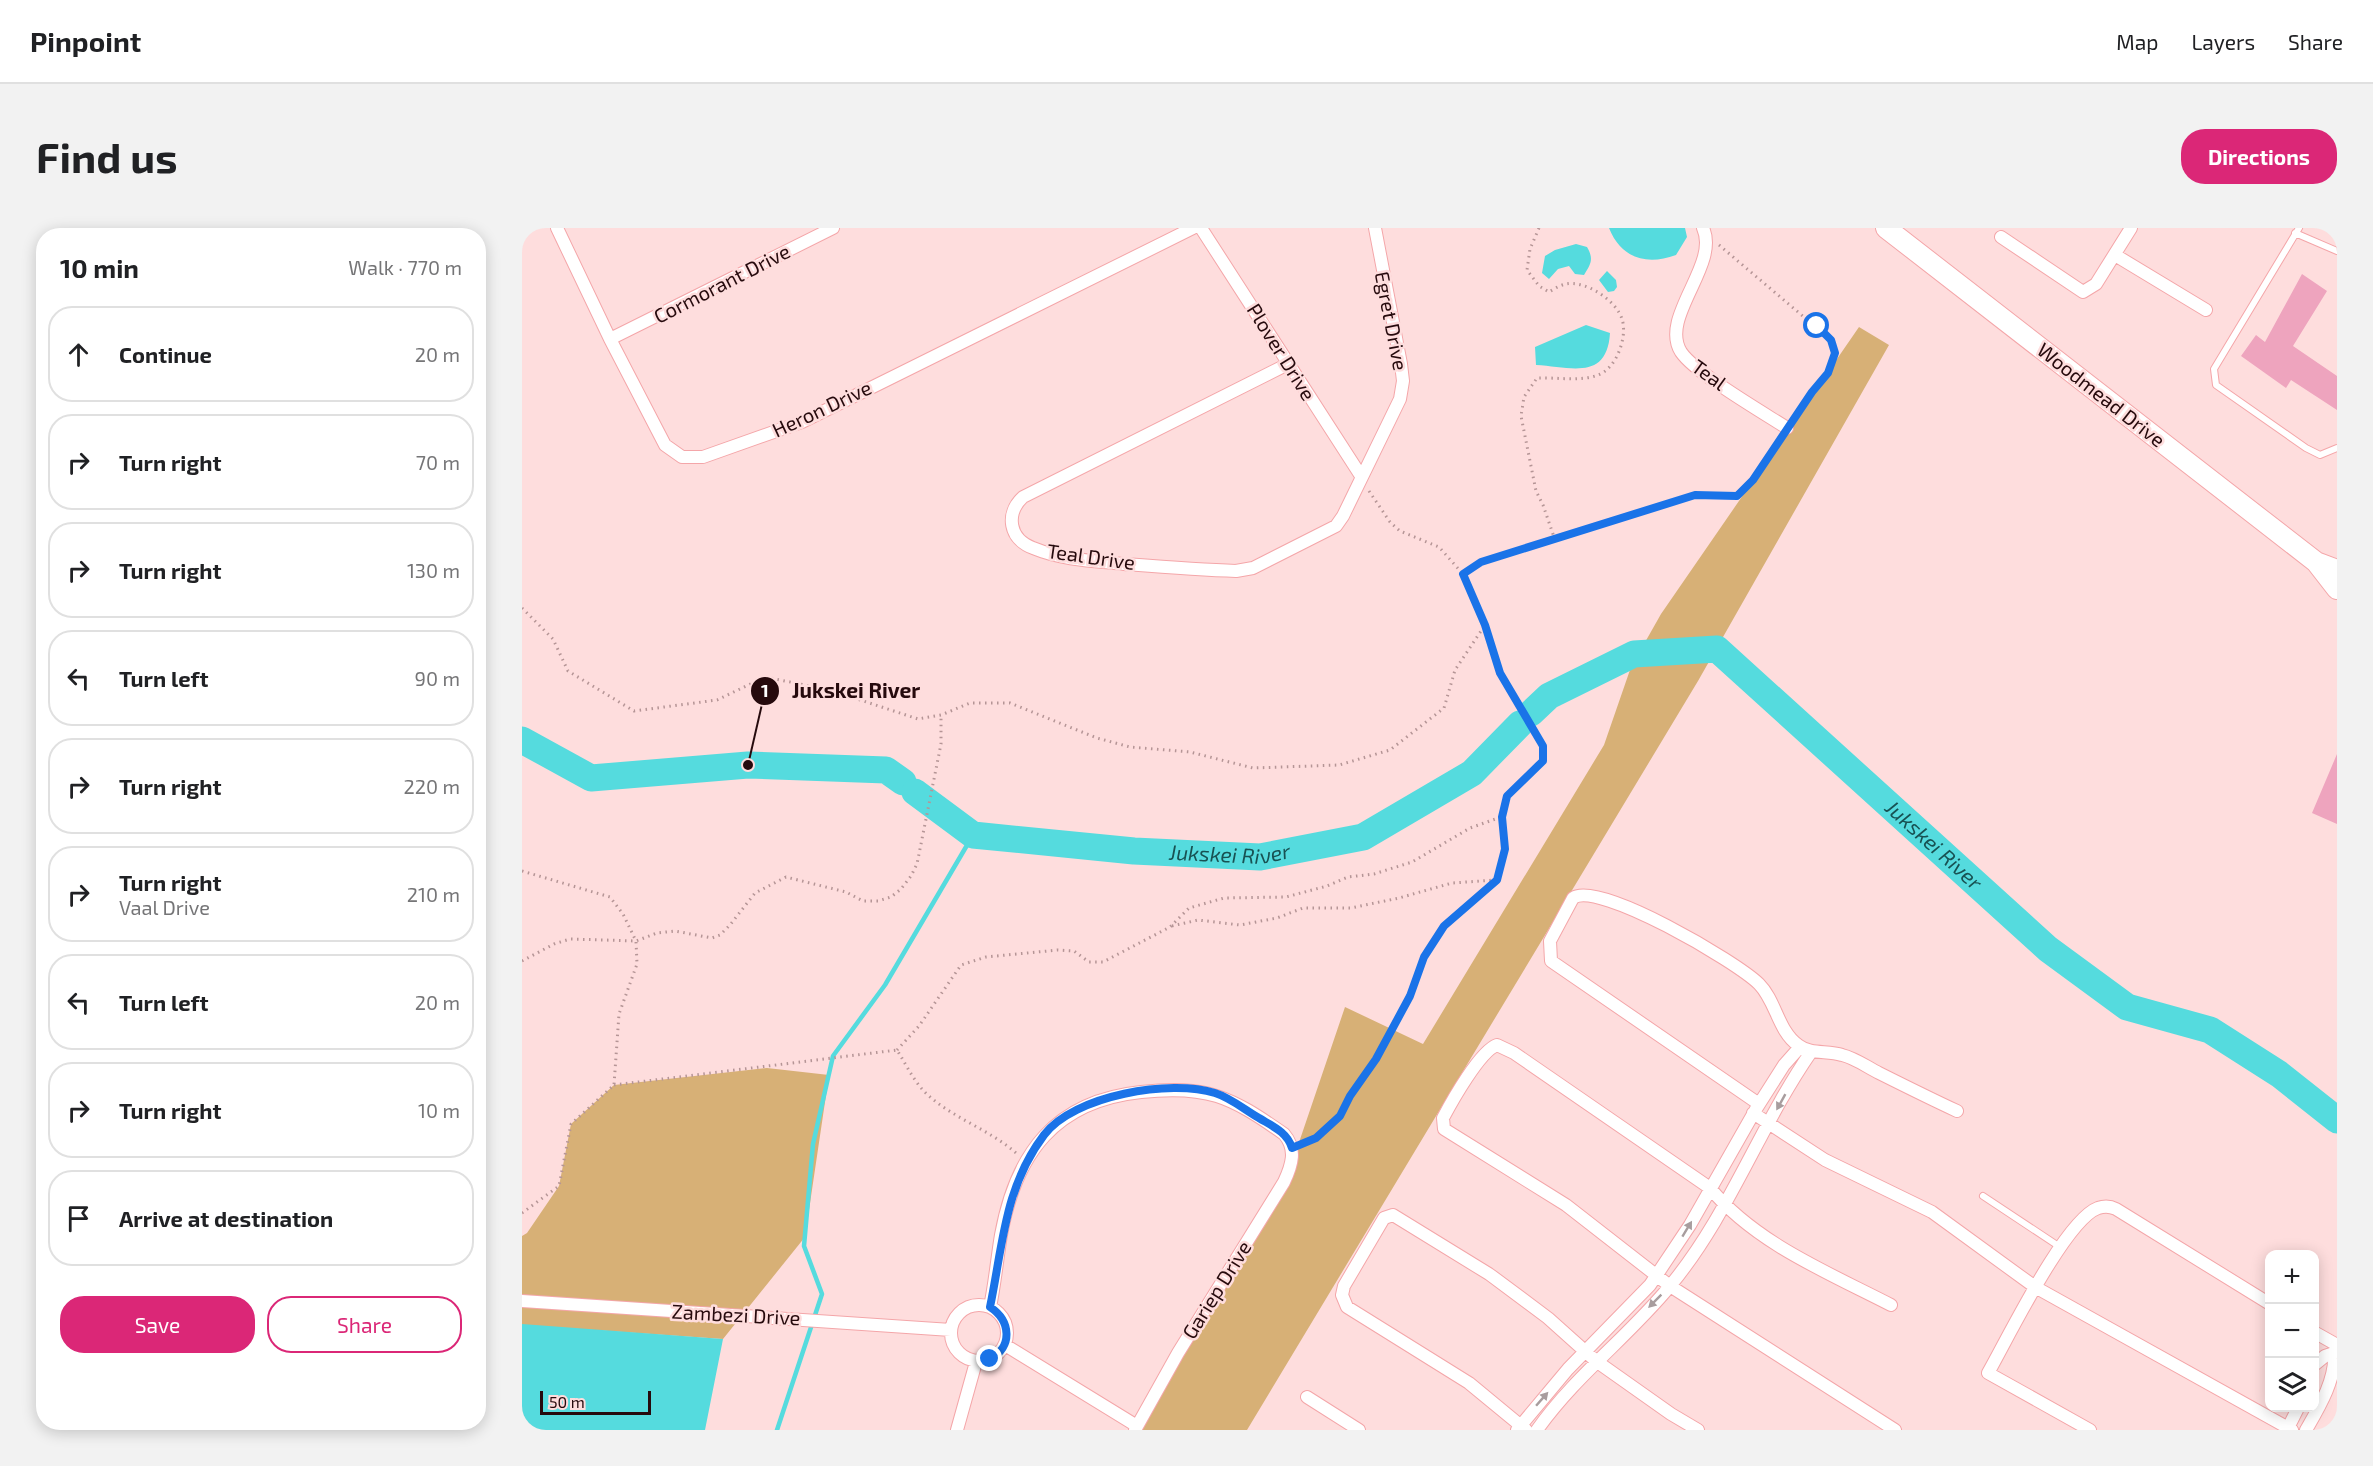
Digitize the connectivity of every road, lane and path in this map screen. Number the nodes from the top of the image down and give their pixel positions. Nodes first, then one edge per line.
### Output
1 (557, 228) edge
2 (833, 228) edge
3 (1193, 228) edge
4 (1201, 228) edge
5 (1375, 228) edge
6 (1539, 228) edge
7 (1886, 228) edge
8 (2131, 228) edge
9 (1705, 231) edge
10 (2297, 231) edge
11 (2001, 237) dead end
12 (2337, 251) edge
13 (2115, 255) junction
14 (2206, 310) dead end
15 (610, 339) junction
16 (1288, 364) junction
17 (1786, 428) junction
18 (2337, 448) edge
19 (1361, 477) junction
20 (1555, 540) junction
21 (2316, 561) junction
22 (2337, 570) edge
23 (1463, 574) junction
24 (2337, 589) edge
25 (522, 608) edge
26 (1485, 625) junction
27 (941, 715) junction
28 (1502, 817) junction
29 (522, 871) edge
30 (1497, 880) junction
31 (1170, 927) junction
32 (636, 941) junction
33 (522, 961) edge
34 (1806, 1049) junction
35 (897, 1050) junction
36 (614, 1084) junction
37 (1756, 1109) junction
38 (1957, 1112) dead end
39 (1769, 1124) junction
40 (1292, 1148) junction
41 (1027, 1163) junction
42 (1710, 1188) junction
43 (1983, 1196) dead end
44 (1725, 1207) junction
45 (522, 1213) edge
46 (2061, 1248) junction
47 (1657, 1275) junction
48 (1670, 1286) junction
49 (2035, 1287) junction
50 (522, 1301) edge
51 (2265, 1301) edge
52 (1891, 1305) dead end
53 (990, 1307) junction
54 (951, 1330) junction
55 (2319, 1336) edge
56 (1005, 1345) junction
57 (2336, 1351) edge
58 (1592, 1357) junction
59 (2319, 1361) edge
60 (976, 1362) junction
61 (1306, 1397) dead end
62 (2296, 1412) edge
63 (1136, 1428) edge
64 (1521, 1428) edge
65 (2289, 1429) edge
66 (957, 1430) edge
67 (1359, 1430) edge
68 (1537, 1430) edge
69 (1698, 1430) edge
70 (1895, 1430) edge
71 (2090, 1430) edge
72 (2306, 1430) edge

1 - 15 street, Heron Drive
2 - 15 street, Cormorant Drive
3 - 15 street, Heron Drive
4 - 16 street, Plover Drive
5 - 19 street, Egret Drive
6 - 20 path
7 - 21 main road, Woodmead Drive
8 - 13 street
9 - 17 street, Teal
9 - 17 path
10 - 12 lane
10 - 18 lane
11 - 13 street
13 - 14 street
16 - 19 street, Plover Drive
16 - 19 street, Teal Drive
17 - 20 path
19 - 23 path
20 - 23 path
21 - 22 main road, Woodmead Drive
21 - 24 main road, Woodmead Drive
23 - 26 path
25 - 27 path
26 - 27 path
26 - 28 path
27 - 32 path
28 - 30 path
28 - 31 path
29 - 32 path
30 - 31 path
30 - 40 path
31 - 35 path
32 - 33 path
32 - 36 path
34 - 37 street
34 - 37 street
34 - 38 street
34 -> 39 street
35 - 36 path
35 - 41 path
36 - 45 path
37 - 39 street
37 - 42 street
39 - 44 street
39 - 49 street
40 - 41 street
40 - 63 street, Gariep Drive
41 - 53 street
42 - 44 street
47 -> 42 street
42 - 47 street
43 - 46 lane
44 - 48 street
44 - 52 street
46 - 49 street
46 - 51 street
47 - 48 street
47 - 58 street
48 -> 58 street
48 - 70 street
49 - 65 street
49 - 71 street
50 - 54 street, Zambezi Drive
53 - 54 street
53 - 56 street
54 - 60 street
55 - 57 street
56 - 60 street
56 - 63 street
57 - 59 street
57 - 72 street
64 -> 58 street
58 - 64 street
58 - 68 street
58 - 69 street
60 - 66 street
61 - 67 street
62 - 65 street

